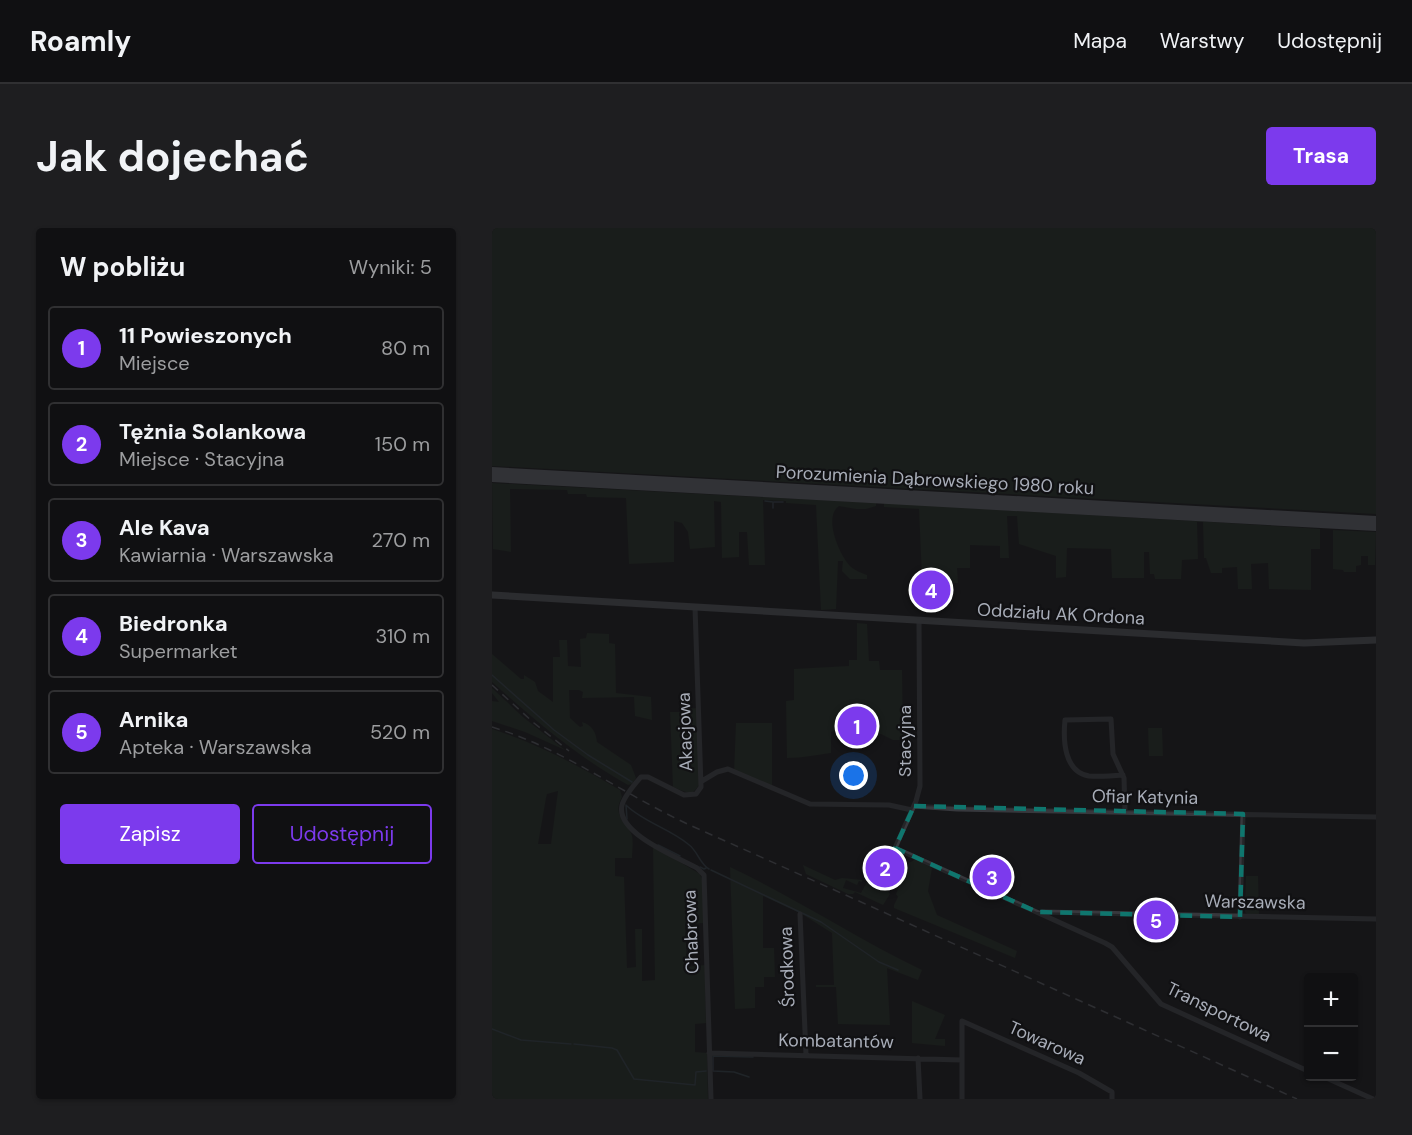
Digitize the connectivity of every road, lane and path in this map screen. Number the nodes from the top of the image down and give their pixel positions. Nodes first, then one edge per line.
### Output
1 (492, 471) edge
2 (492, 478) edge
3 (1376, 520) edge
4 (1376, 526) edge
5 (492, 595) edge
6 (695, 608) junction
7 (919, 621) junction
8 (1376, 640) edge
9 (1123, 775) junction
10 (640, 777) joint
11 (702, 781) junction
12 (913, 808) junction
13 (1125, 812) junction
14 (1243, 814) junction
15 (1376, 817) edge
16 (901, 850) joint
17 (1037, 912) junction
18 (1061, 912) junction
19 (800, 914) dead end
20 (1240, 917) junction
21 (1376, 919) edge
22 (1060, 922) junction
23 (709, 1053) junction
24 (806, 1055) junction
25 (918, 1058) junction
26 (962, 1060) junction
27 (1304, 1069) edge
28 (1331, 1081) edge
29 (711, 1099) edge
30 (920, 1099) edge
31 (962, 1099) edge
32 (1112, 1099) edge
33 (1372, 1099) edge

1 - 3 main road, Porozumienia Dąbrowskiego 1980 roku
2 - 4 main road, Porozumienia Dąbrowskiego 1980 roku
5 - 6 street, Oddziału AK Ordona
6 - 7 street, Oddziału AK Ordona
6 - 11 street, Akacjowa
7 - 8 street, Oddziału AK Ordona
7 - 12 street, Stacyjna
9 - 9 street
9 - 13 street
10 - 11 street, Akacjowa
10 - 23 street, Chabrowa
11 - 12 street, Ofiar Katynia
12 - 13 street, Ofiar Katynia
12 - 16 street, Stacyjna
13 - 14 street, Ofiar Katynia
14 - 15 street, Ofiar Katynia
14 - 20 street
16 - 17 street, Warszawska
17 - 18 street, Warszawska
17 - 22 street, Transportowa
18 - 20 street, Warszawska
18 - 22 street
19 - 24 street, Środkowa
20 - 21 street, Warszawska
22 - 27 street, Transportowa
23 - 24 street, Kombatantów
23 - 29 street, Chabrowa
24 - 25 street, Kombatantów
25 - 26 street, Kombatantów
25 - 30 street
26 - 31 street
26 - 32 street, Towarowa
28 - 33 street

